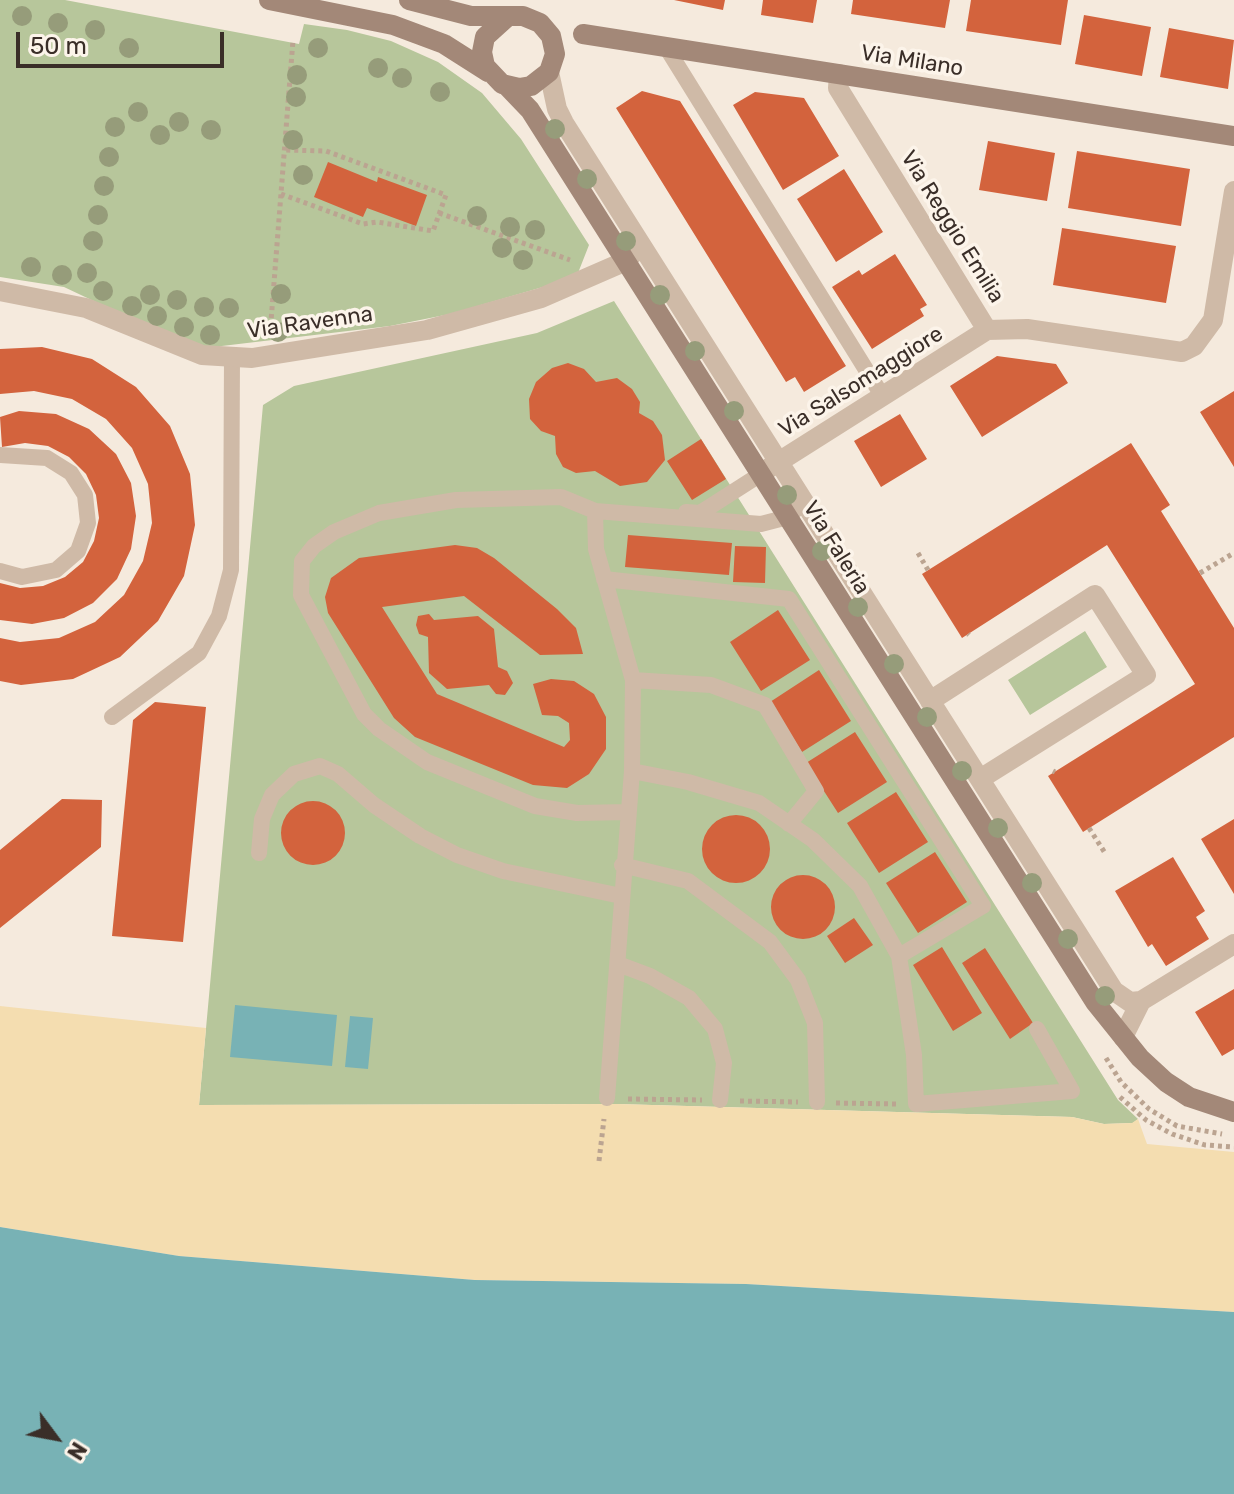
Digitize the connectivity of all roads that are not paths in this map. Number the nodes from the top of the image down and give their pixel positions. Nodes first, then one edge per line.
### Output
1 (269, 0) edge
2 (409, 0) edge
3 (506, 18) junction
4 (545, 26) junction
5 (583, 34) junction
6 (666, 47) junction
7 (551, 66) junction
8 (488, 72) junction
9 (839, 74) junction
10 (507, 86) junction
11 (1234, 136) edge
12 (1234, 191) edge
13 (641, 245) junction
14 (626, 261) junction
15 (0, 291) edge
16 (987, 330) junction
17 (232, 357) junction
18 (883, 397) junction
19 (0, 455) edge
20 (779, 462) junction
21 (761, 474) junction
22 (804, 502) junction
23 (595, 511) junction
24 (651, 516) junction
25 (788, 517) junction
26 (0, 571) edge
27 (604, 579) junction
28 (633, 680) junction
29 (930, 701) junction
30 (112, 717) dead end
31 (955, 740) junction
32 (937, 752) junction
33 (632, 771) junction
34 (980, 779) junction
35 (628, 812) junction
36 (789, 824) junction
37 (259, 853) dead end
38 (622, 865) junction
39 (621, 896) junction
40 (1234, 944) edge
41 (899, 956) junction
42 (618, 964) junction
43 (1141, 1001) junction
44 (1037, 1029) dead end
45 (1123, 1037) junction
46 (607, 1098) road end
47 (720, 1100) road end
48 (817, 1102) road end
49 (1234, 1112) edge

1 - 8 street
2 - 3 street
3 - 4 street
3 - 8 street
4 - 5 street, Via Milano
4 - 7 street
5 - 6 street, Via Milano
5 - 7 street
6 - 9 street, Via Milano
6 - 18 lane
7 - 10 street
7 - 13 street, Via Faleria
8 - 10 street
9 - 11 street, Via Milano
9 - 16 street, Via Reggio Emilia
10 - 14 street, Via Faleria
12 - 16 street, Via Reggio Emilia
13 - 14 street
13 - 20 street, Via Faleria
14 - 17 street, Via Ravenna
14 - 21 street, Via Faleria
15 - 17 street, Via Ravenna
16 - 18 street, Via Salsomaggiore
17 - 30 lane
18 - 20 street, Via Salsomaggiore
19 - 26 lane
20 - 21 street, Via Salsomaggiore
20 - 22 street, Via Faleria
21 - 24 lane
21 - 25 street, Via Faleria
22 - 25 lane
22 - 29 street, Via Faleria
23 - 24 lane
23 - 27 lane
23 - 35 lane
24 - 25 lane
25 - 32 street, Via Faleria
27 - 28 lane
27 - 41 lane
28 - 33 lane
28 - 36 lane
29 - 31 street, Via Faleria
29 - 34 street
31 - 32 street
31 - 34 street, Via Faleria
32 - 45 street, Via Faleria
33 - 35 lane
33 - 36 lane
34 - 43 street, Via Faleria
35 - 38 lane
36 - 41 lane
37 - 39 lane
38 - 39 lane
38 - 48 lane
39 - 42 lane
40 - 43 street
41 - 44 lane
42 - 46 lane
42 - 47 lane
43 - 45 street
45 - 49 street, Via Faleria

